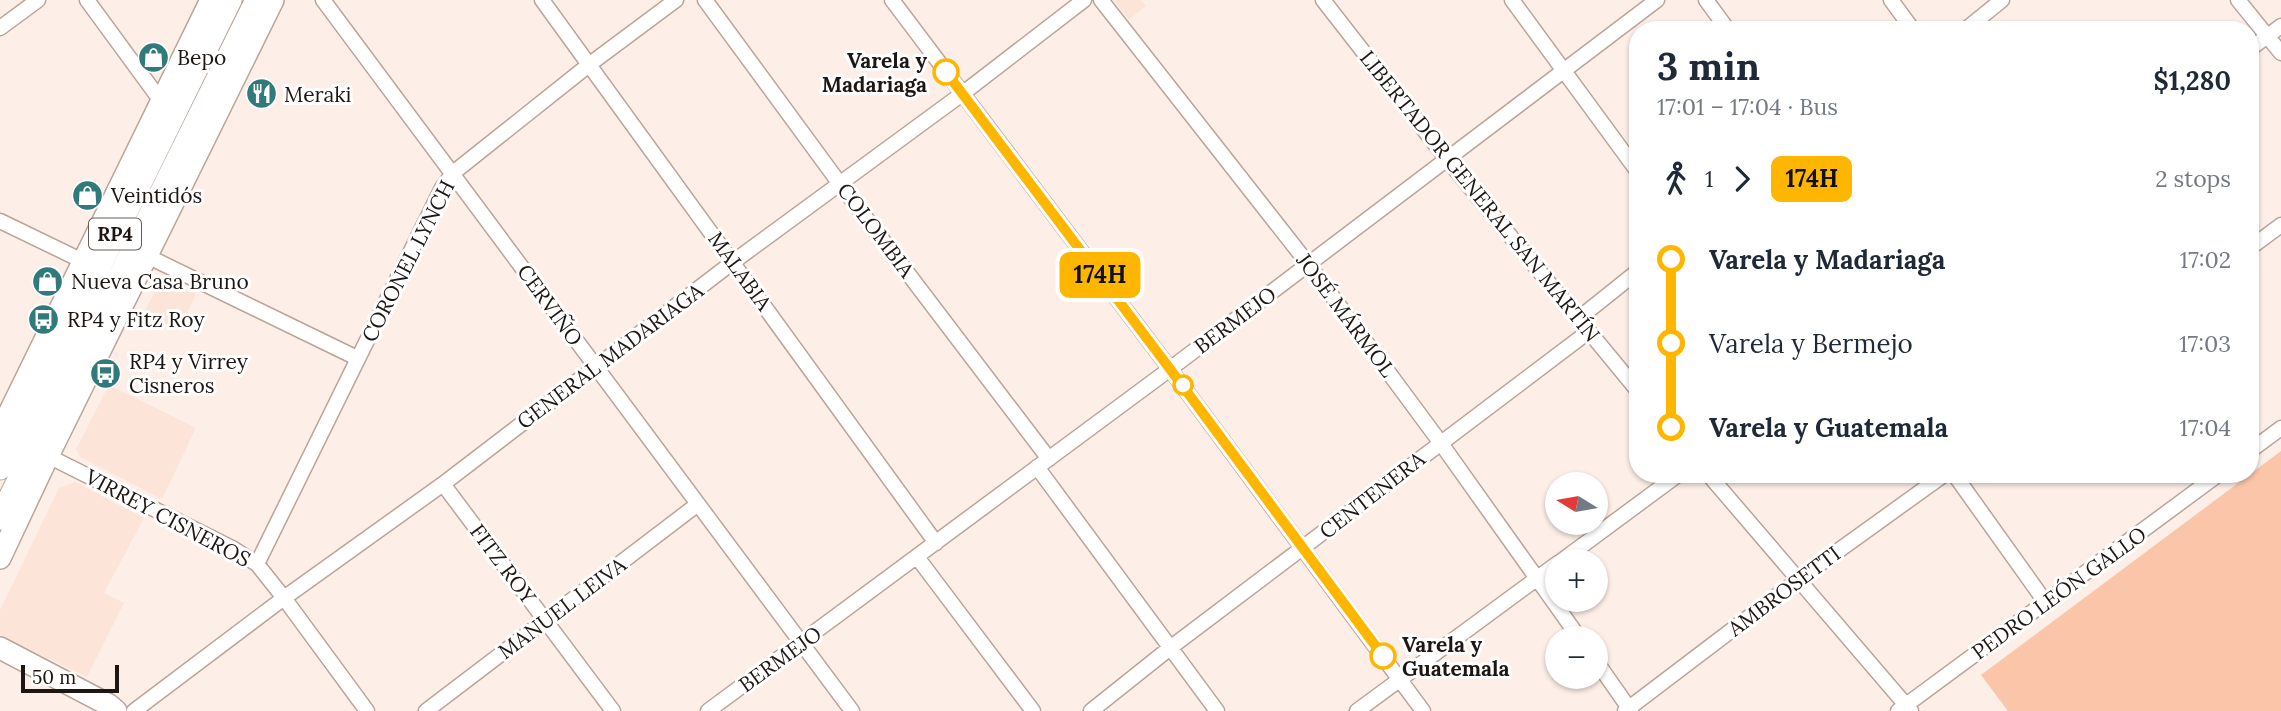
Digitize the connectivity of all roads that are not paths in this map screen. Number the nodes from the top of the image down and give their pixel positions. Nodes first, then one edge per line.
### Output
1 (38, 0) edge
2 (87, 0) edge
3 (211, 0) edge
4 (230, 0) edge
5 (257, 0) edge
6 (262, 0) edge
7 (273, 0) edge
8 (323, 0) edge
9 (542, 0) edge
10 (676, 0) edge
11 (705, 0) edge
12 (892, 0) edge
13 (1084, 0) edge
14 (1101, 0) edge
15 (1323, 0) edge
16 (1512, 0) edge
17 (1657, 0) edge
18 (1706, 0) edge
19 (1891, 0) edge
20 (2002, 0) edge
21 (2238, 0) edge
22 (1629, 21) edge
23 (1629, 21) edge
24 (1721, 21) edge
25 (1906, 21) edge
26 (1976, 21) edge
27 (2255, 21) edge
28 (2259, 26) edge
29 (2281, 26) edge
30 (0, 28) edge
31 (2267, 36) junction
32 (2259, 42) edge
33 (2281, 53) edge
34 (590, 64) junction
35 (1564, 70) junction
36 (962, 94) junction
37 (161, 100) junction
38 (219, 108) junction
39 (1446, 158) junction
40 (1629, 160) edge
41 (453, 173) junction
42 (840, 184) junction
43 (0, 221) edge
44 (2281, 225) edge
45 (2259, 241) edge
46 (140, 253) junction
47 (733, 262) junction
48 (91, 265) junction
49 (1309, 265) junction
50 (1629, 278) edge
51 (124, 303) junction
52 (1578, 319) junction
53 (1588, 332) junction
54 (357, 358) junction
55 (79, 359) junction
56 (596, 366) junction
57 (1170, 369) junction
58 (1629, 380) edge
59 (6, 423) edge
60 (2281, 428) edge
61 (1440, 442) junction
62 (2259, 444) edge
63 (41, 452) junction
64 (1043, 463) junction
65 (0, 468) edge
66 (1667, 483) edge
67 (1716, 483) edge
68 (1932, 483) edge
69 (1960, 483) edge
70 (2207, 483) edge
71 (443, 484) junction
72 (698, 504) junction
73 (0, 519) edge
74 (936, 543) junction
75 (1303, 549) junction
76 (1578, 549) edge
77 (917, 557) junction
78 (0, 558) edge
79 (257, 564) junction
80 (1545, 573) edge
81 (1537, 578) junction
82 (1799, 579) junction
83 (284, 598) junction
84 (2046, 603) junction
85 (545, 620) junction
86 (1571, 626) edge
87 (802, 643) junction
88 (1170, 648) junction
89 (0, 649) edge
90 (1399, 679) junction
91 (1608, 679) edge
92 (1905, 709) edge
93 (1629, 710) edge
94 (116, 711) edge
95 (134, 711) edge
96 (367, 711) edge
97 (426, 711) edge
98 (612, 711) edge
99 (708, 711) edge
100 (852, 711) edge
101 (1033, 711) edge
102 (1091, 711) edge
103 (1217, 711) edge
104 (1357, 711) edge
105 (1423, 711) edge

1 - 30 street
2 - 37 street
3 - 37 street
4 - 48 main road, RP4
5 - 46 main road, RP4
6 - 38 main road
7 - 38 street
8 - 41 street, CERVIÑO
9 - 34 street, MALABIA
10 - 34 street, CORONEL LYNCH
11 - 42 street, COLOMBIA
12 - 36 street
13 - 36 street, GENERAL MADARIAGA
14 - 49 street, JOSÉ MÁRMOL
15 - 39 street, LIBERTADOR GENERAL SAN MARTÍN
16 - 35 street
17 - 23 street, BERMEJO
18 - 24 street
19 - 25 street
20 - 26 street
21 - 27 street
22 - 35 street, BERMEJO
28 - 31 street
29 - 31 street
31 - 32 street
31 - 33 street
34 - 41 street, CORONEL LYNCH
34 - 47 street, MALABIA
35 - 39 street, BERMEJO
35 - 40 street
36 - 42 street, GENERAL MADARIAGA
36 - 57 street
37 - 48 street
38 - 46 street
39 - 49 street, BERMEJO
39 - 52 street, LIBERTADOR GENERAL SAN MARTÍN
41 - 54 street, CORONEL LYNCH
41 - 56 street, CERVIÑO
42 - 47 street, GENERAL MADARIAGA
42 - 64 street, COLOMBIA
43 - 48 street
44 - 45 street
46 - 51 main road
46 - 54 street
46 - 55 main road, RP4
47 - 56 street, GENERAL MADARIAGA
47 - 74 street, MALABIA
48 - 59 main road, RP4
49 - 57 street, BERMEJO
49 - 61 street, JOSÉ MÁRMOL
50 - 52 street
51 - 55 main road
51 - 63 street
52 - 53 street, LIBERTADOR GENERAL SAN MARTÍN
53 - 58 street, LIBERTADOR GENERAL SAN MARTÍN
53 - 61 street, CENTENERA
54 - 79 street, CORONEL LYNCH
55 - 63 main road, RP4
56 - 71 street, GENERAL MADARIAGA
56 - 72 street, CERVIÑO
57 - 64 street, BERMEJO
57 - 75 street
59 - 63 street, VIRREY CISNEROS
59 - 65 main road, RP4
60 - 62 street
61 - 75 street, CENTENERA
61 - 81 street, JOSÉ MÁRMOL
63 - 73 main road, RP4
63 - 78 street
63 - 79 street, VIRREY CISNEROS
64 - 74 street, BERMEJO
64 - 88 street, COLOMBIA
66 - 76 street
67 - 82 street
68 - 82 street, AMBROSETTI
69 - 84 street
70 - 84 street, PEDRO LEÓN GALLO
71 - 83 street, GENERAL MADARIAGA
71 - 85 street, FITZ ROY
72 - 85 street, MANUEL LEIVA
72 - 87 street, CERVIÑO
74 - 77 street, BERMEJO
75 - 88 street, CENTENERA
75 - 90 street
77 - 87 street, BERMEJO
77 - 101 street
79 - 83 street, VIRREY CISNEROS
80 - 81 street
81 - 86 street, JOSÉ MÁRMOL
81 - 90 street
82 - 92 street
82 - 93 street, AMBROSETTI
83 - 95 street, GENERAL MADARIAGA
83 - 96 street, VIRREY CISNEROS
84 - 92 street, PEDRO LEÓN GALLO
85 - 97 street, MANUEL LEIVA
85 - 98 street, FITZ ROY
87 - 99 street, BERMEJO
87 - 100 street, CERVIÑO
88 - 102 street, CENTENERA
88 - 103 street, COLOMBIA
89 - 94 street
90 - 104 street
90 - 105 street
91 - 93 street

